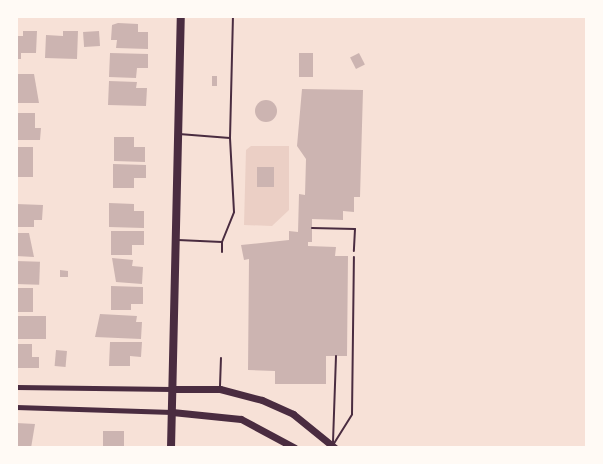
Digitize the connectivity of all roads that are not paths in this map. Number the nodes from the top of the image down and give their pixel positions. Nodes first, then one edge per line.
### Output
1 (181, 16) edge
2 (233, 16) edge
3 (179, 134) junction
4 (230, 138) junction
5 (175, 240) junction
6 (222, 242) junction
7 (222, 252) dead end
8 (354, 257) road end
9 (336, 356) dead end
10 (221, 358) dead end
11 (16, 387) edge
12 (172, 389) junction
13 (220, 389) junction
14 (16, 407) edge
15 (172, 412) junction
16 (171, 447) edge
17 (295, 447) edge
18 (333, 447) edge

1 - 3 main road
2 - 4 lane
3 - 4 lane
3 - 5 main road
4 - 6 lane
5 - 6 lane
5 - 12 main road
6 - 7 lane
8 - 18 lane
9 - 18 lane
10 - 13 lane
11 - 12 street
12 - 13 street
12 - 15 main road
13 - 18 street
14 - 15 street
15 - 16 main road
15 - 17 street

